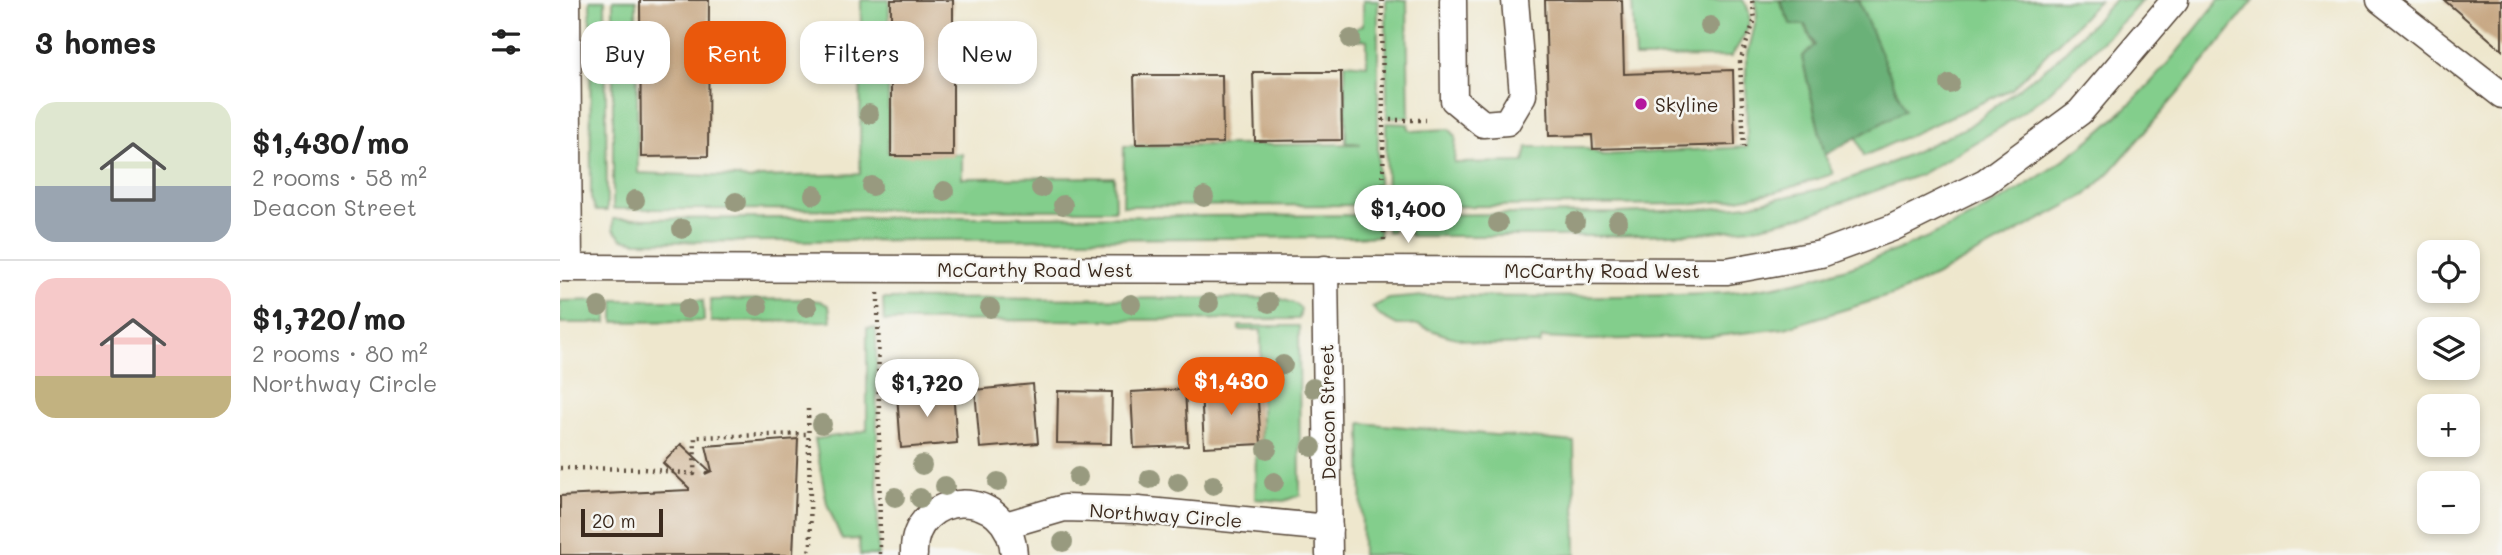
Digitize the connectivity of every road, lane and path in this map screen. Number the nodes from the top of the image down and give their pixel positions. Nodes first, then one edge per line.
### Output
1 (567, 0) edge
2 (1382, 0) edge
3 (1452, 0) edge
4 (1515, 0) edge
5 (1752, 0) edge
6 (2175, 0) edge
7 (2380, 0) edge
8 (2502, 95) edge
9 (1383, 120) junction
10 (1426, 120) dead end
11 (1744, 148) dead end
12 (564, 268) edge
13 (878, 268) junction
14 (1385, 268) junction
15 (1325, 269) junction
16 (808, 409) dead end
17 (808, 434) junction
18 (560, 468) edge
19 (1006, 525) junction
20 (1329, 528) junction
21 (808, 555) edge
22 (880, 555) edge
23 (914, 555) edge
24 (1014, 555) edge
25 (1329, 555) edge

1 - 12 street
2 - 9 path
3 - 4 street
5 - 11 path
6 - 14 street, McCarthy Road West
7 - 8 street
9 - 10 path
9 - 14 path
12 - 13 street, McCarthy Road West
13 - 15 street, McCarthy Road West
13 - 22 path
14 - 15 street, McCarthy Road West
15 - 20 street, Deacon Street
16 - 17 path
17 - 18 path
17 - 21 path
19 - 20 street, Northway Circle
19 - 23 street
19 - 24 street
20 - 25 street, Deacon Street

